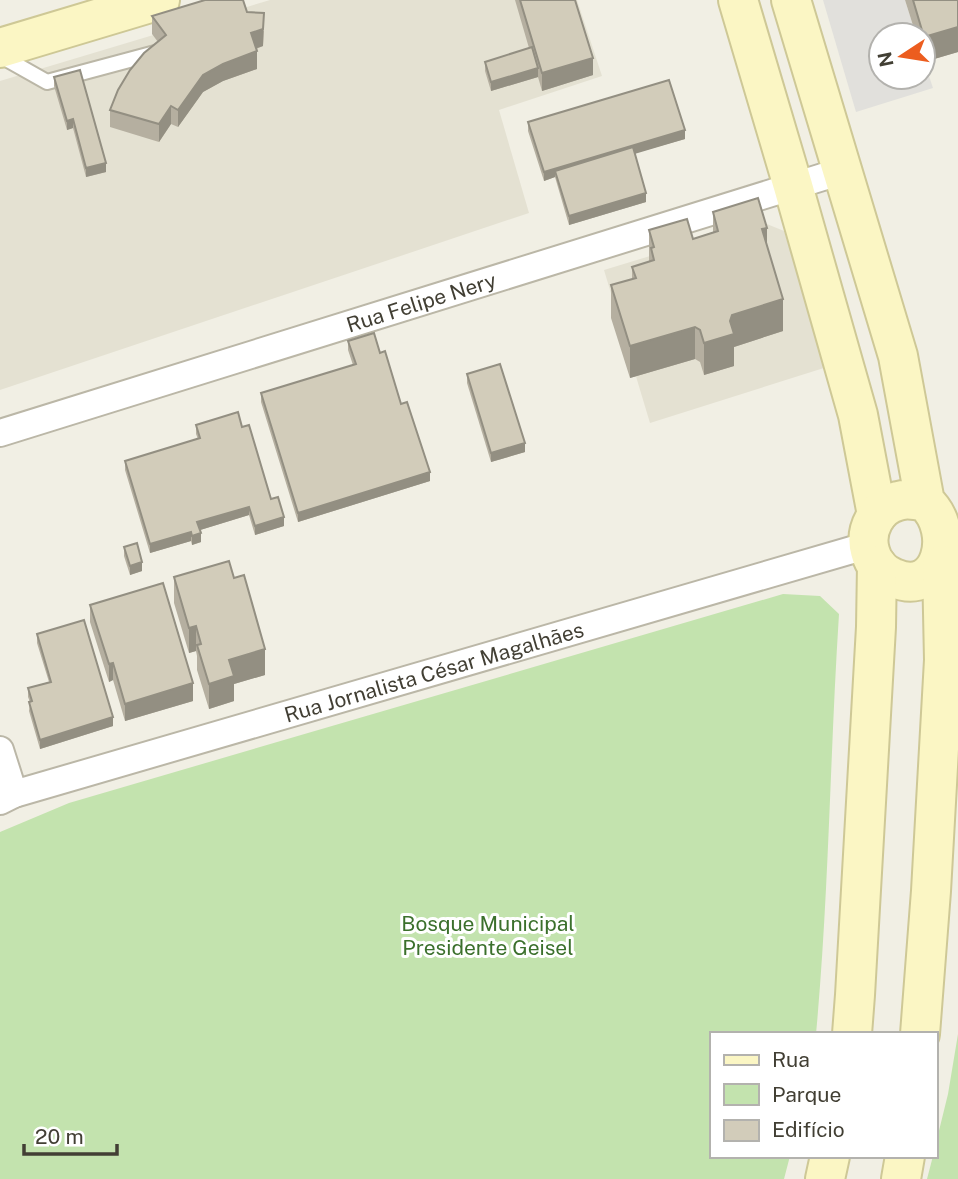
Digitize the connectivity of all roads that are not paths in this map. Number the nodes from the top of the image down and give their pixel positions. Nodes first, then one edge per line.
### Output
1 (160, 0) edge
2 (738, 0) edge
3 (791, 0) edge
4 (0, 48) edge
5 (168, 49) edge
6 (0, 55) edge
7 (842, 171) junction
8 (793, 186) junction
9 (0, 433) edge
10 (943, 514) edge
11 (874, 542) junction
12 (942, 565) junction
13 (0, 750) edge
14 (7, 797) edge
15 (852, 1032) edge
16 (919, 1032) edge
17 (830, 1158) edge
18 (905, 1158) edge
19 (825, 1179) edge
20 (901, 1179) edge

1 - 4 main road
2 - 8 main road
3 - 7 main road
5 - 6 lane
7 - 8 street, Rua Felipe Nery
7 - 10 main road
8 - 9 street, Rua Felipe Nery
8 - 11 main road
10 - 11 main road
10 - 12 main road
11 - 12 main road
11 - 14 street, Rua Jornalista César Magalhães
11 - 15 main road
12 - 16 main road
13 - 14 street
17 - 19 main road
18 - 20 main road

